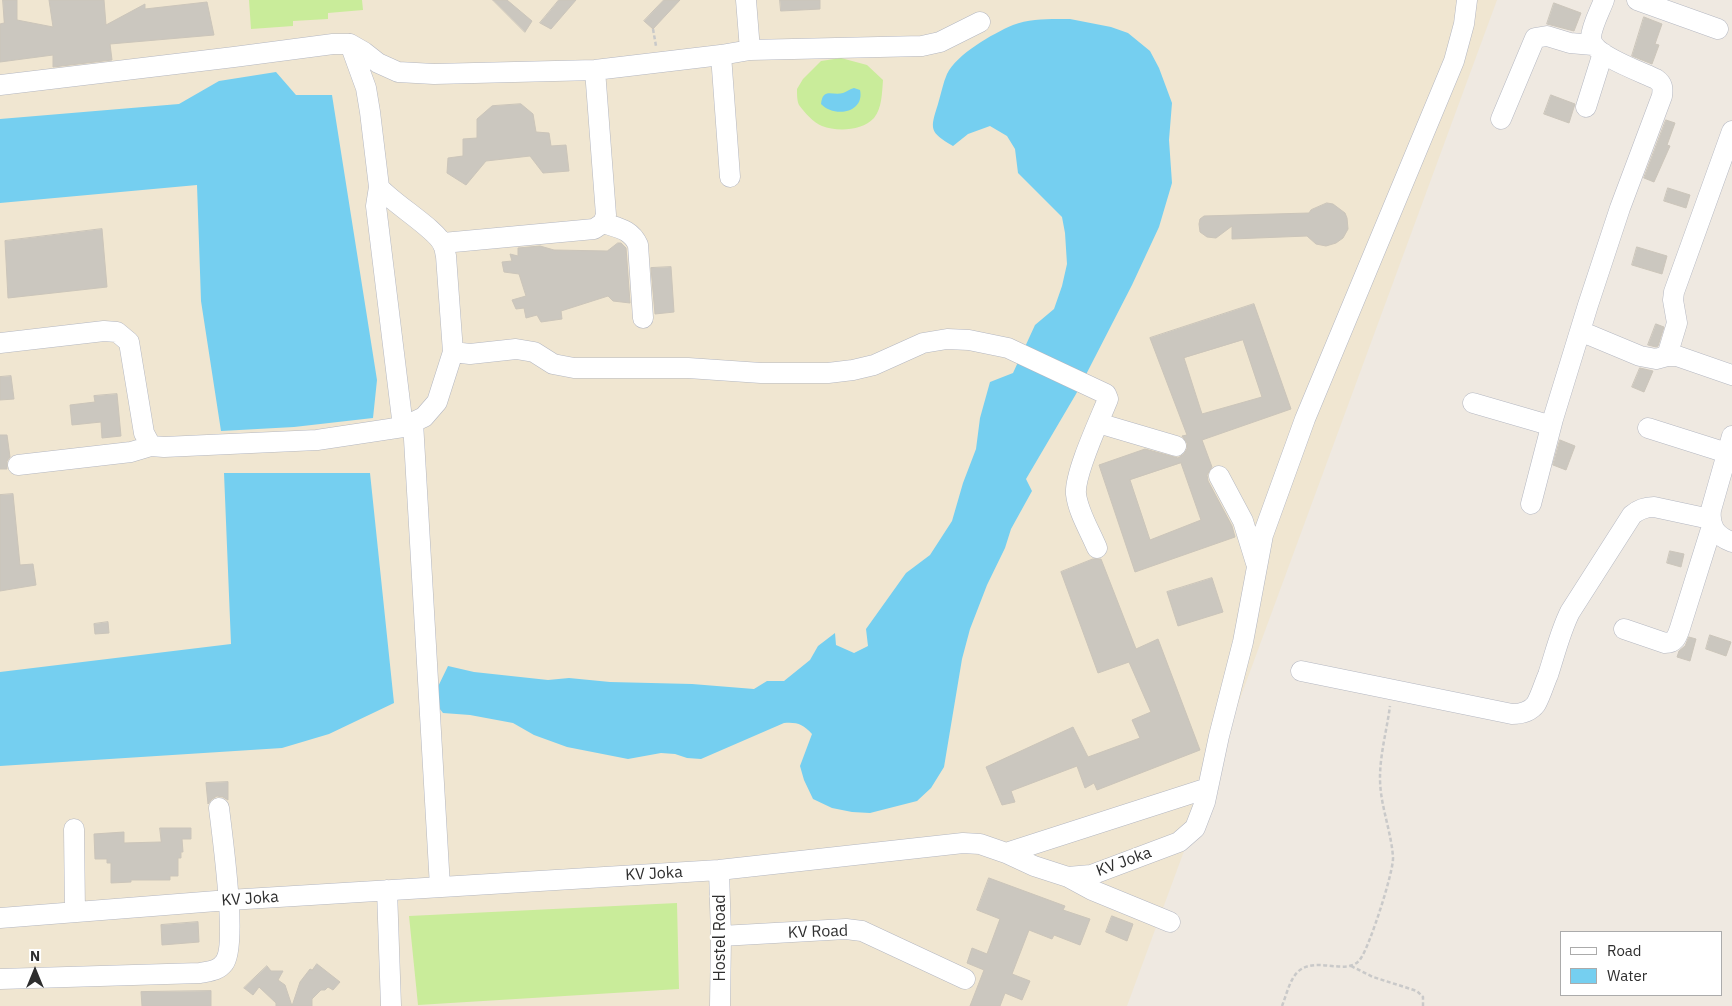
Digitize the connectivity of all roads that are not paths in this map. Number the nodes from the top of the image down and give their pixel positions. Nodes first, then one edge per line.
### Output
1 (746, 0) edge
2 (1467, 0) edge
3 (1604, 0) edge
4 (1637, 0) edge
5 (980, 22) dead end
6 (1718, 28) dead end
7 (350, 44) junction
8 (1598, 49) junction
9 (750, 50) junction
10 (721, 55) junction
11 (595, 70) junction
12 (0, 85) edge
13 (1586, 107) dead end
14 (1501, 119) dead end
15 (1732, 131) edge
16 (730, 177) dead end
17 (379, 187) junction
18 (603, 223) junction
19 (443, 243) junction
20 (643, 318) dead end
21 (1580, 331) junction
22 (0, 343) edge
23 (453, 352) junction
24 (1667, 356) junction
25 (1732, 375) edge
26 (1473, 403) dead end
27 (1553, 419) junction
28 (1098, 423) junction
29 (408, 424) junction
30 (1648, 428) dead end
31 (1730, 445) edge
32 (151, 446) junction
33 (1176, 446) dead end
34 (18, 465) dead end
35 (1218, 476) dead end
36 (1531, 504) dead end
37 (1711, 522) junction
38 (1732, 542) edge
39 (1097, 548) dead end
40 (1257, 566) junction
41 (1624, 629) dead end
42 (1300, 671) dead end
43 (1208, 788) junction
44 (219, 808) dead end
45 (74, 829) dead end
46 (1006, 853) junction
47 (719, 870) junction
48 (1068, 877) junction
49 (440, 887) junction
50 (387, 890) junction
51 (229, 900) junction
52 (75, 912) junction
53 (0, 918) edge
54 (1170, 922) dead end
55 (721, 936) junction
56 (0, 979) edge
57 (965, 979) dead end
58 (391, 1006) edge
59 (720, 1006) edge

1 - 9 street
2 - 40 street, KV Joka
3 - 8 street
4 - 6 street
5 - 9 street
7 - 11 street
7 - 12 street
7 - 17 street
8 - 13 street
8 - 14 street
8 - 21 street
9 - 10 street
10 - 11 street
10 - 16 street
11 - 18 street
15 - 24 street
17 - 19 street
17 - 29 street
18 - 19 street
18 - 20 street
19 - 23 street
21 - 24 street
21 - 27 street
22 - 32 street
23 - 28 street
23 - 29 street
24 - 25 street
26 - 27 street
27 - 36 street
28 - 33 street
28 - 39 street
29 - 32 street
29 - 49 street
30 - 31 street
31 - 37 street
32 - 34 street
35 - 40 street
37 - 38 street
37 - 41 street
37 - 42 street
40 - 43 street, KV Joka
43 - 46 street
43 - 48 street, KV Joka
44 - 51 street
45 - 52 street
46 - 47 street, KV Joka
46 - 48 street, KV Joka
47 - 49 street, KV Joka
47 - 55 street, Hostel Road
48 - 54 street
49 - 50 street, KV Joka
50 - 51 street, KV Joka
50 - 58 street
51 - 52 street, KV Joka
51 - 56 street
52 - 53 street, KV Joka
55 - 57 street, KV Road
55 - 59 street, Hostel Road

